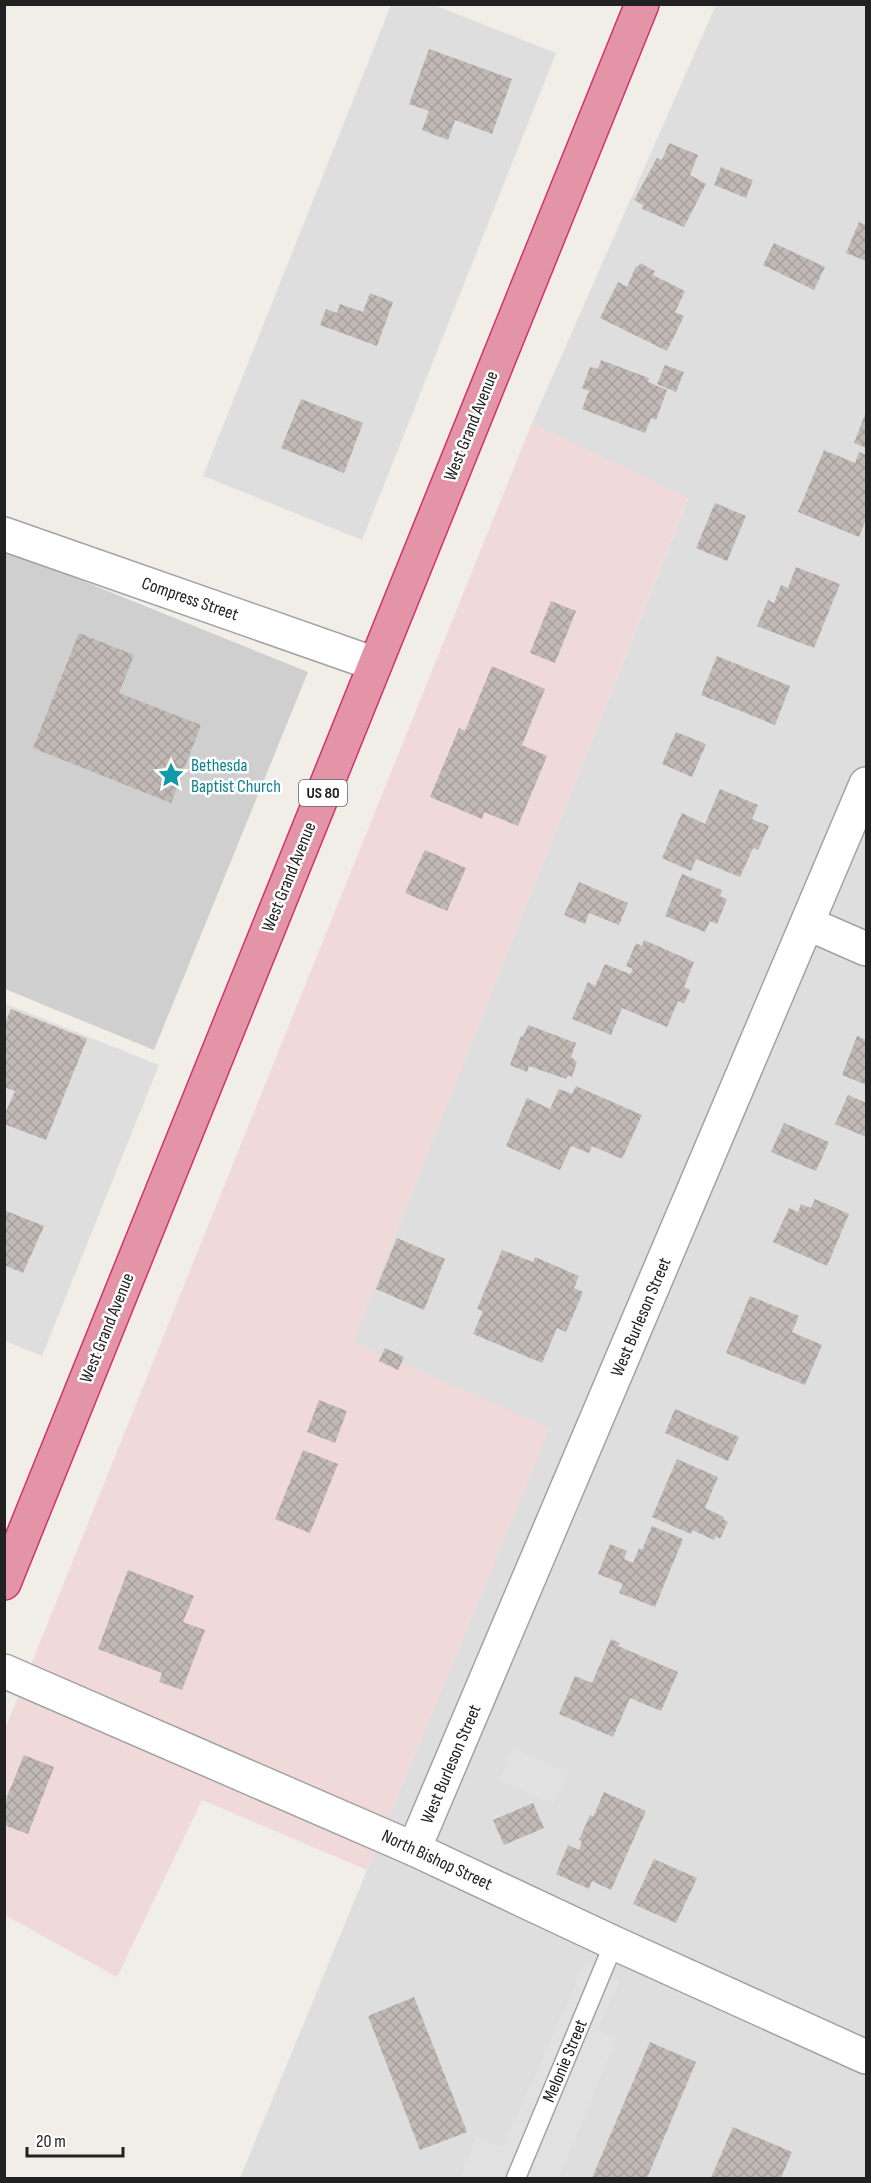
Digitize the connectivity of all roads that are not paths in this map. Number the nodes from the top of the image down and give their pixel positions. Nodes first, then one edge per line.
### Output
1 (642, 4) edge
2 (4, 534) edge
3 (375, 664) junction
4 (867, 784) edge
5 (809, 924) junction
6 (867, 949) edge
7 (4, 1583) edge
8 (4, 1671) edge
9 (414, 1849) junction
10 (614, 1943) junction
11 (867, 2057) edge
12 (516, 2178) edge

1 - 3 highway, West Grand Avenue / US 80
2 - 3 street, Compress Street
3 - 7 highway, West Grand Avenue / US 80
4 - 5 street, West Burleson Street
5 - 6 street
5 - 9 street, West Burleson Street
8 - 9 street, North Bishop Street
9 - 10 street, North Bishop Street
10 - 11 street, North Bishop Street
10 - 12 lane, Melonie Street

